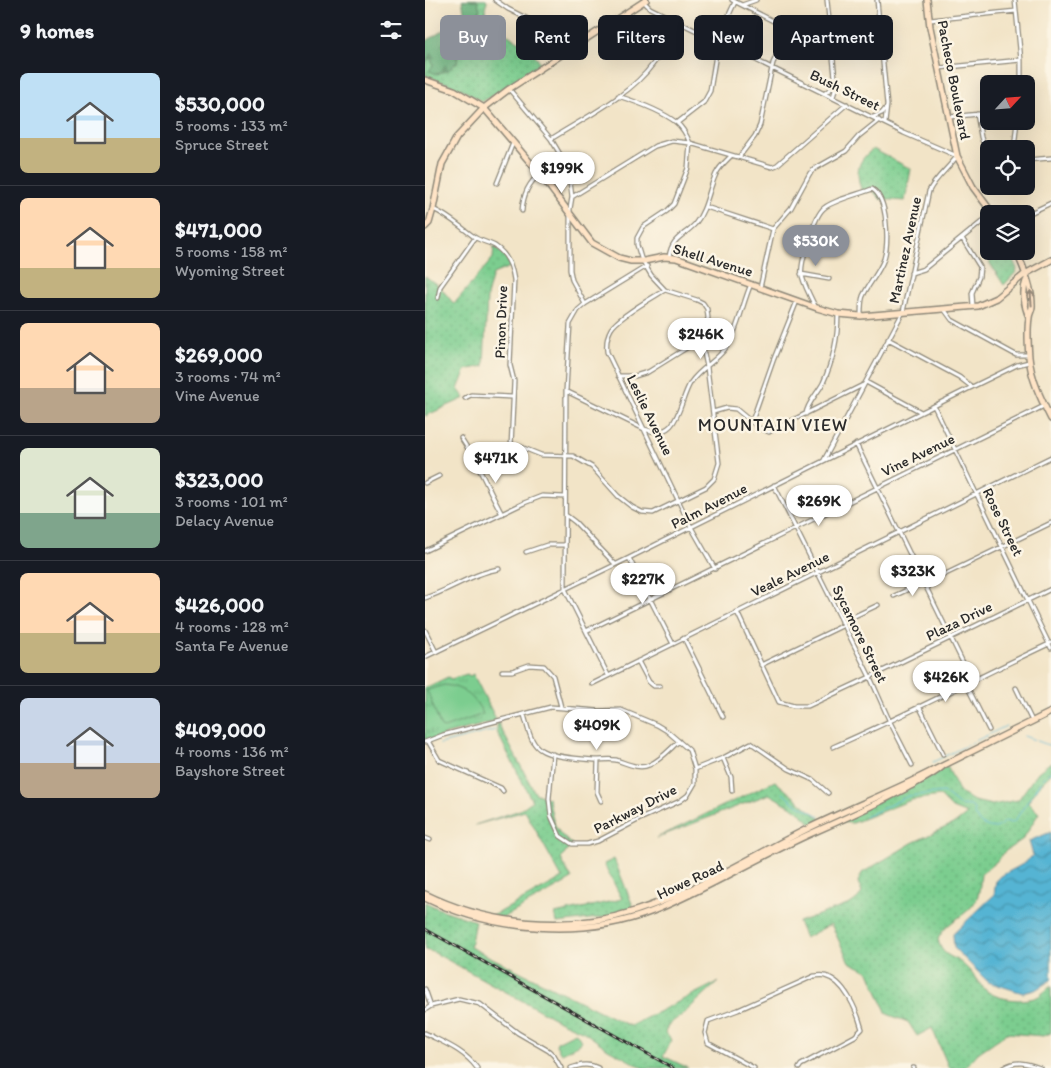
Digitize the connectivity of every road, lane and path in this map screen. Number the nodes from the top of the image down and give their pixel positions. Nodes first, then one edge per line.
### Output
1 (495, 0) edge
2 (756, 0) edge
3 (827, 0) edge
4 (877, 0) edge
5 (927, 0) edge
6 (1015, 0) edge
7 (645, 1) edge
8 (733, 1) edge
9 (743, 5) junction
10 (1016, 11) junction
11 (520, 15) edge
12 (665, 15) edge
13 (728, 15) edge
14 (929, 20) junction
15 (588, 38) edge
16 (554, 60) edge
17 (657, 60) edge
18 (715, 60) edge
19 (757, 60) edge
20 (1021, 60) junction
21 (772, 68) junction
22 (939, 68) junction
23 (1021, 75) edge
24 (425, 80) edge
25 (836, 83) junction
26 (509, 89) junction
27 (825, 93) junction
28 (618, 96) junction
29 (833, 97) junction
30 (847, 104) junction
31 (887, 104) junction
32 (484, 108) junction
33 (977, 114) junction
34 (980, 114) edge
35 (873, 117) junction
36 (949, 117) junction
37 (880, 120) junction
38 (677, 123) junction
39 (885, 123) junction
40 (551, 139) junction
41 (982, 140) edge
42 (513, 143) junction
43 (690, 144) junction
44 (731, 156) junction
45 (957, 156) junction
46 (739, 157) junction
47 (1051, 158) edge
48 (1035, 159) edge
49 (540, 174) junction
50 (497, 183) dead end
51 (572, 197) junction
52 (1051, 203) edge
53 (985, 205) edge
54 (706, 207) junction
55 (433, 209) junction
56 (522, 211) dead end
57 (1035, 211) edge
58 (570, 214) junction
59 (980, 223) edge
60 (425, 227) edge
61 (773, 229) junction
62 (475, 238) junction
63 (962, 238) junction
64 (669, 257) junction
65 (1020, 260) edge
66 (1051, 260) edge
67 (645, 263) junction
68 (911, 273) junction
69 (801, 274) junction
70 (1025, 274) junction
71 (829, 279) dead end
72 (751, 284) junction
73 (760, 288) junction
74 (665, 290) junction
75 (439, 298) dead end
76 (797, 301) junction
77 (585, 304) junction
78 (973, 306) junction
79 (817, 308) junction
80 (944, 309) junction
81 (903, 312) junction
82 (838, 314) junction
83 (861, 316) junction
84 (701, 339) junction
85 (888, 339) junction
86 (1029, 355) junction
87 (1029, 362) junction
88 (707, 367) junction
89 (619, 376) junction
90 (865, 383) junction
91 (972, 387) junction
92 (566, 391) junction
93 (512, 397) junction
94 (465, 398) dead end
95 (934, 406) junction
96 (1044, 406) junction
97 (713, 412) junction
98 (921, 412) junction
99 (806, 414) junction
100 (1051, 419) edge
101 (752, 421) junction
102 (644, 429) junction
103 (461, 438) dead end
104 (856, 444) junction
105 (511, 447) junction
106 (956, 449) junction
107 (566, 455) junction
108 (1051, 457) edge
109 (824, 460) junction
110 (475, 461) junction
111 (439, 476) dead end
112 (425, 483) edge
113 (774, 485) junction
114 (878, 488) junction
115 (977, 494) junction
116 (565, 497) junction
117 (679, 502) junction
118 (501, 514) junction
119 (566, 515) junction
120 (1051, 522) edge
121 (691, 527) junction
122 (795, 529) junction
123 (900, 532) junction
124 (565, 545) junction
125 (1003, 546) junction
126 (425, 551) edge
127 (526, 552) dead end
128 (629, 558) junction
129 (615, 564) junction
130 (499, 569) dead end
131 (715, 569) junction
132 (817, 573) junction
133 (924, 583) junction
134 (1051, 589) edge
135 (565, 590) junction
136 (894, 596) dead end
137 (425, 598) edge
138 (651, 600) junction
139 (1029, 600) junction
140 (878, 605) dead end
141 (737, 612) junction
142 (843, 623) junction
143 (425, 630) edge
144 (586, 631) junction
145 (684, 638) junction
146 (951, 638) junction
147 (673, 644) junction
148 (1050, 645) edge
149 (436, 652) junction
150 (425, 657) edge
151 (638, 661) junction
152 (761, 665) junction
153 (502, 671) dead end
154 (608, 675) junction
155 (870, 677) junction
156 (972, 681) junction
157 (593, 684) dead end
158 (966, 684) junction
159 (660, 686) dead end
160 (1016, 688) dead end
161 (919, 706) junction
162 (561, 707) junction
163 (1051, 712) edge
164 (524, 714) junction
165 (723, 717) dead end
166 (1032, 721) junction
167 (890, 722) junction
168 (989, 730) dead end
169 (426, 741) edge
170 (679, 741) junction
171 (833, 747) dead end
172 (553, 754) junction
173 (943, 754) dead end
174 (723, 758) junction
175 (598, 760) junction
176 (946, 764) junction
177 (912, 766) dead end
178 (695, 769) junction
179 (733, 790) dead end
180 (503, 791) dead end
181 (828, 793) dead end
182 (601, 802) dead end
183 (425, 838) edge
184 (430, 840) dead end
185 (425, 894) edge
186 (425, 898) edge
187 (425, 989) edge
188 (431, 1006) junction
189 (425, 1010) edge
190 (425, 1033) edge
191 (477, 1068) edge
192 (561, 1068) edge
193 (571, 1068) edge
194 (598, 1068) edge
195 (754, 1068) edge
196 (799, 1068) edge
197 (1003, 1068) edge
198 (1040, 1068) edge

1 - 11 street
2 - 9 street
3 - 25 street
4 - 31 street
5 - 14 street, Pacheco Boulevard
6 - 10 street
7 - 12 street, Bush Street
7 - 15 street
8 - 9 street
8 - 13 street
9 - 21 street
10 - 14 street
10 - 20 street
14 - 22 street, Pacheco Boulevard
16 - 26 street
17 - 28 street
18 - 38 street
19 - 21 street, Bush Street
20 - 22 street
20 - 23 street
21 - 27 street, Bush Street
21 - 46 street
22 - 36 street, Pacheco Boulevard
24 - 32 street, Shell Avenue
25 - 27 street
25 - 29 street
26 - 32 street
26 - 40 street
27 - 29 street, Bush Street
28 - 38 street
28 - 40 street
29 - 30 street, Bush Street
30 - 35 street, Bush Street
30 - 46 street
31 - 35 street
31 - 39 street
32 - 42 street, Shell Avenue
32 - 55 street
33 - 34 street
33 - 36 street
33 - 41 street
35 - 37 street, Bush Street
36 - 45 street, Pacheco Boulevard
37 - 39 street, Bush Street
37 - 61 street
38 - 43 street
39 - 45 street, Bush Street
40 - 51 street
42 - 49 street, Shell Avenue
42 - 50 street
43 - 44 street
43 - 51 street
43 - 67 street
44 - 46 street
44 - 54 street
45 - 53 street, Pacheco Boulevard
45 - 68 street, Martinez Avenue
47 - 48 street
49 - 56 street
49 - 58 street, Shell Avenue
51 - 58 street
52 - 57 street
54 - 61 street
54 - 64 street
55 - 60 street
55 - 62 street, Pinon Drive
58 - 67 street, Shell Avenue
58 - 77 street
59 - 63 street
61 - 73 street
62 - 75 street
62 - 93 street, Pinon Drive
63 - 68 street
63 - 78 street
64 - 67 street, Shell Avenue
64 - 72 street, Shell Avenue
65 - 70 street
66 - 70 street, Shell Avenue
67 - 74 street
67 - 77 street
68 - 81 street, Martinez Avenue
69 - 71 street
69 - 79 street
69 - 83 street
70 - 78 street, Shell Avenue
70 - 86 street
72 - 73 street, Shell Avenue
72 - 88 street
73 - 76 street, Shell Avenue
74 - 84 street
74 - 89 street, Leslie Avenue
76 - 79 street, Shell Avenue
76 - 101 street
77 - 92 street
78 - 80 street, Shell Avenue
79 - 82 street, Shell Avenue
80 - 81 street, Shell Avenue
80 - 86 street
81 - 83 street, Shell Avenue
81 - 85 street, Martinez Avenue
82 - 83 street, Shell Avenue
82 - 99 street
84 - 88 street
84 - 89 street
85 - 90 street, Martinez Avenue
85 - 91 street
86 - 87 street
87 - 91 street, Palm Avenue
87 - 96 street
88 - 97 street
88 - 102 street
89 - 102 street, Leslie Avenue
90 - 98 street
90 - 99 street
90 - 109 street, Martinez Avenue
91 - 95 street, Palm Avenue
92 - 102 street
92 - 107 street
93 - 94 street
93 - 105 street, Pinon Drive
95 - 98 street, Palm Avenue
95 - 106 street, Rose Street
96 - 100 street
96 - 106 street, Vine Avenue
97 - 101 street
97 - 117 street
98 - 104 street, Palm Avenue
99 - 101 street
102 - 117 street, Leslie Avenue
103 - 110 street
104 - 109 street, Palm Avenue
104 - 114 street
105 - 107 street
105 - 110 street
106 - 114 street, Vine Avenue
106 - 115 street, Rose Street
107 - 116 street
107 - 117 street
108 - 115 street, Veale Avenue
109 - 113 street, Palm Avenue
110 - 118 street
111 - 112 street
113 - 121 street, Palm Avenue
113 - 122 street, Sycamore Street
114 - 122 street, Vine Avenue
114 - 123 street
115 - 123 street, Veale Avenue
115 - 125 street, Rose Street
116 - 118 street
116 - 119 street
117 - 121 street, Leslie Avenue
118 - 126 street
119 - 124 street
119 - 129 street
120 - 125 street
121 - 128 street, Palm Avenue
121 - 131 street, Leslie Avenue
122 - 131 street, Vine Avenue
122 - 132 street, Sycamore Street
123 - 132 street, Veale Avenue
123 - 133 street
124 - 127 street
124 - 135 street
125 - 133 street
125 - 139 street, Rose Street
128 - 129 street, Palm Avenue
128 - 138 street
129 - 135 street, Palm Avenue
130 - 137 street
131 - 138 street, Vine Avenue
132 - 141 street, Veale Avenue
132 - 142 street, Sycamore Street
133 - 136 street
133 - 146 street
134 - 139 street, Plaza Drive
135 - 144 street
135 - 149 street, Palm Avenue
138 - 144 street, Vine Avenue
138 - 147 street
139 - 146 street, Plaza Drive
139 - 148 street, Rose Street
140 - 142 street
141 - 145 street, Veale Avenue
141 - 152 street
142 - 152 street
142 - 155 street, Sycamore Street
143 - 149 street
144 - 154 street
145 - 147 street, Veale Avenue
145 - 165 street
146 - 155 street, Plaza Drive
146 - 156 street
147 - 151 street, Veale Avenue
148 - 156 street
149 - 150 street, Palm Avenue
151 - 154 street, Veale Avenue
151 - 159 street
152 - 155 street, Plaza Drive
153 - 162 street
154 - 157 street, Veale Avenue
155 - 167 street, Sycamore Street
156 - 158 street
158 - 161 street
158 - 168 street
160 - 166 street
161 - 167 street
161 - 173 street
162 - 164 street
162 - 170 street
163 - 166 street, Howe Road
164 - 169 street
164 - 172 street
166 - 176 street, Howe Road
167 - 171 street
167 - 177 street, Sycamore Street
169 - 180 street
170 - 175 street
170 - 178 street
172 - 175 street
172 - 178 street, Parkway Drive
174 - 178 street
174 - 179 street
174 - 181 street
175 - 182 street
176 - 185 street, Howe Road
176 - 186 street, Howe Road
183 - 184 street
187 - 188 street
188 - 189 street
188 - 192 street
190 - 191 street
193 - 194 street
195 - 196 street
197 - 198 street

